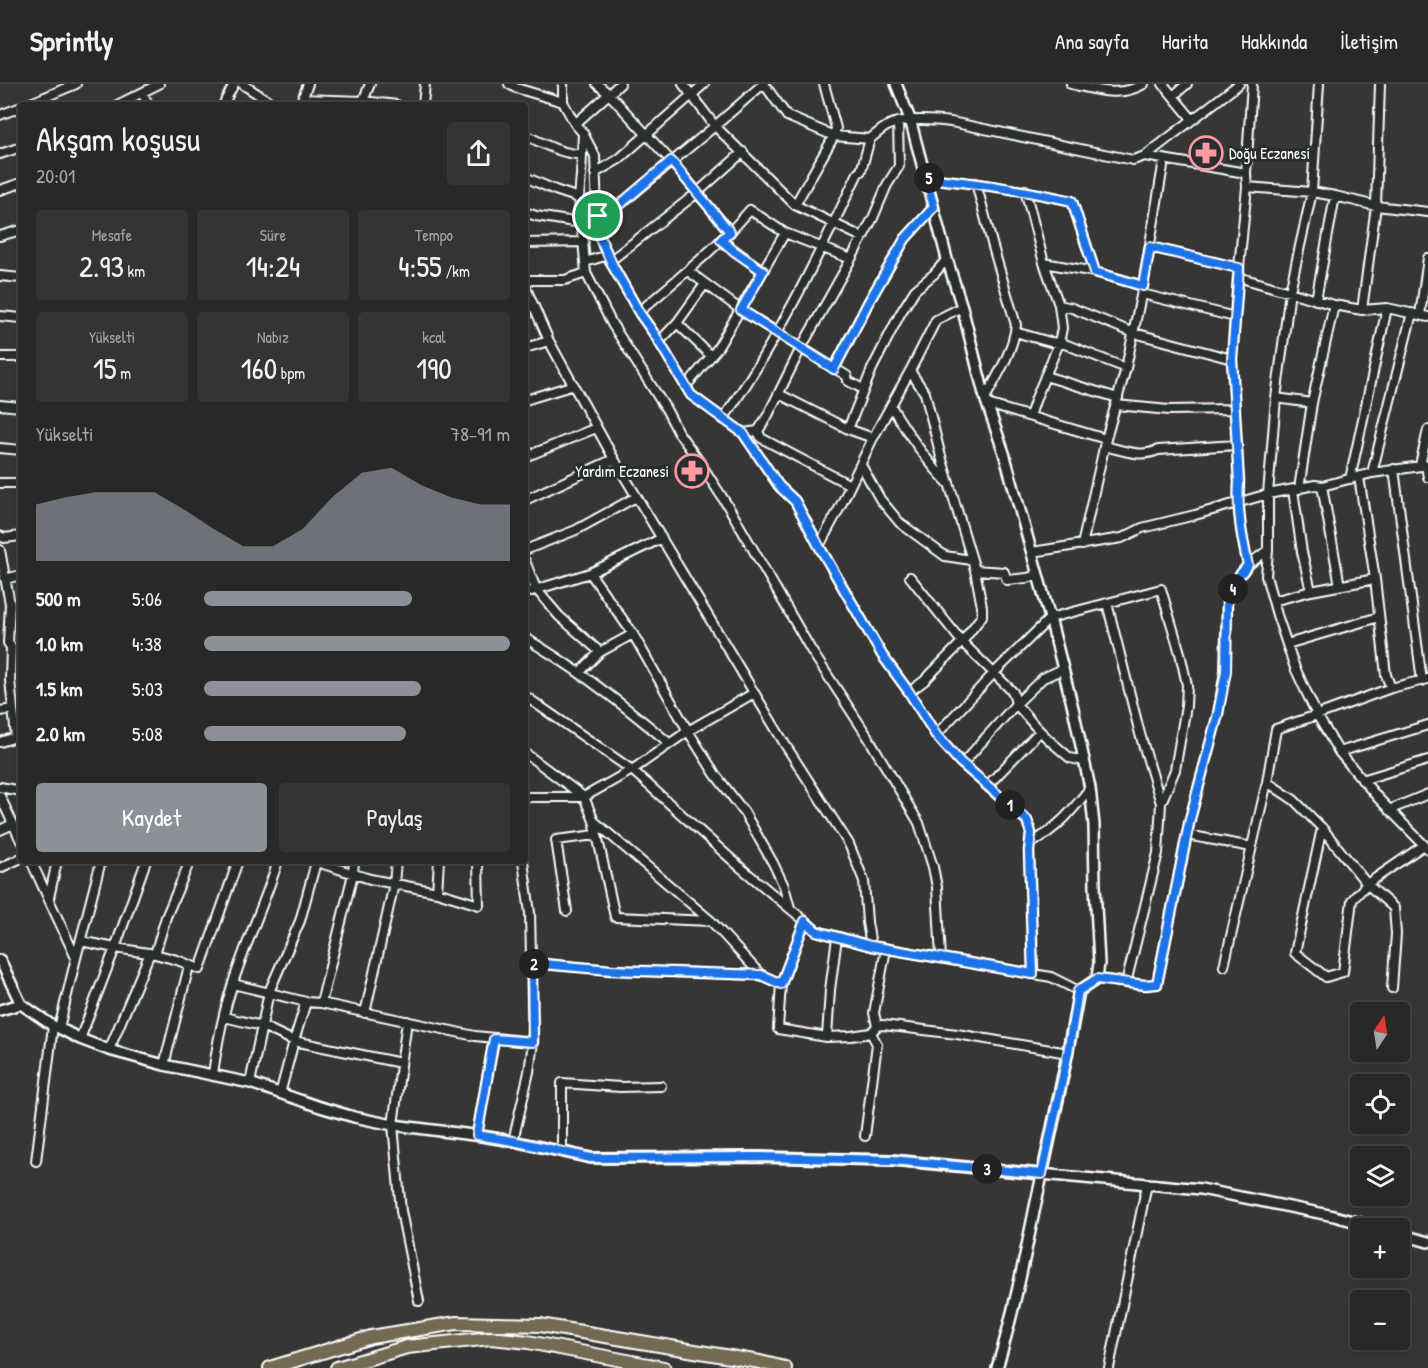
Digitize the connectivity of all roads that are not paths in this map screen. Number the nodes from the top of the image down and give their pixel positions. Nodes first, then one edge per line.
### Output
1 (76, 84) edge
2 (159, 84) edge
3 (234, 84) edge
4 (242, 84) edge
5 (308, 84) edge
6 (370, 84) edge
7 (425, 84) edge
8 (509, 84) edge
9 (563, 84) edge
10 (597, 84) edge
11 (620, 84) edge
12 (683, 84) edge
13 (704, 84) edge
14 (763, 84) edge
15 (824, 84) edge
16 (896, 84) edge
17 (1071, 84) edge
18 (1144, 84) edge
19 (1163, 84) edge
20 (1187, 84) edge
21 (1239, 84) edge
22 (1252, 84) edge
23 (1319, 84) edge
24 (1380, 84) edge
25 (142, 93) junction
26 (609, 94) junction
27 (691, 94) junction
28 (1173, 96) junction
29 (363, 101) junction
30 (33, 102) edge
31 (123, 102) edge
32 (147, 102) edge
33 (225, 102) edge
34 (270, 102) edge
35 (301, 102) edge
36 (372, 102) edge
37 (423, 102) edge
38 (563, 102) junction
39 (18, 108) edge
40 (0, 115) edge
41 (1192, 119) junction
42 (910, 121) junction
43 (898, 122) junction
44 (575, 124) junction
45 (716, 126) junction
46 (583, 134) junction
47 (646, 135) junction
48 (528, 136) edge
49 (834, 136) junction
50 (870, 139) junction
51 (18, 148) edge
52 (743, 152) junction
53 (0, 154) edge
54 (582, 154) junction
55 (1145, 156) junction
56 (1164, 160) junction
57 (671, 161) junction
58 (596, 173) junction
59 (1246, 173) junction
60 (528, 178) edge
61 (926, 178) junction
62 (976, 183) junction
63 (18, 184) edge
64 (1247, 187) junction
65 (0, 190) edge
66 (1025, 190) junction
67 (1312, 192) junction
68 (698, 193) junction
69 (1335, 196) junction
70 (579, 198) junction
71 (795, 205) junction
72 (1376, 206) junction
73 (934, 207) junction
74 (528, 213) edge
75 (1428, 213) edge
76 (598, 216) junction
77 (581, 223) junction
78 (834, 223) junction
79 (18, 231) edge
80 (730, 232) junction
81 (785, 233) junction
82 (0, 236) edge
83 (862, 237) junction
84 (721, 240) junction
85 (584, 242) junction
86 (528, 243) edge
87 (1150, 247) junction
88 (822, 248) junction
89 (609, 258) junction
90 (1428, 258) edge
91 (851, 259) junction
92 (947, 259) junction
93 (585, 262) junction
94 (1044, 263) junction
95 (1239, 268) junction
96 (687, 271) junction
97 (763, 271) junction
98 (1095, 272) junction
99 (586, 273) junction
100 (0, 276) edge
101 (1238, 277) junction
102 (18, 278) edge
103 (528, 280) edge
104 (705, 284) junction
105 (1143, 290) junction
106 (1290, 291) junction
107 (528, 293) edge
108 (1316, 300) junction
109 (1059, 305) junction
110 (1334, 305) junction
111 (534, 306) junction
112 (962, 307) junction
113 (528, 308) edge
114 (1387, 308) junction
115 (741, 310) junction
116 (1362, 310) junction
117 (639, 312) junction
118 (1420, 315) edge
119 (0, 316) edge
120 (1235, 317) junction
121 (18, 318) edge
122 (677, 323) junction
123 (777, 332) junction
124 (1016, 332) junction
125 (1134, 333) junction
126 (549, 341) junction
127 (659, 342) junction
128 (1059, 343) junction
129 (528, 347) edge
130 (801, 348) junction
131 (711, 356) junction
132 (0, 357) edge
133 (18, 357) edge
134 (1232, 359) junction
135 (834, 369) junction
136 (1126, 369) junction
137 (910, 371) junction
138 (1045, 376) junction
139 (574, 385) junction
140 (687, 385) junction
141 (863, 389) junction
142 (779, 394) junction
143 (1276, 398) junction
144 (528, 399) edge
145 (986, 401) junction
146 (1117, 402) junction
147 (1312, 404) junction
148 (0, 405) edge
149 (891, 406) junction
150 (18, 407) edge
151 (1234, 409) junction
152 (1030, 416) junction
153 (723, 419) junction
154 (596, 428) junction
155 (848, 429) junction
156 (1428, 430) edge
157 (758, 431) junction
158 (743, 433) junction
159 (873, 438) junction
160 (1105, 442) junction
161 (1236, 445) junction
162 (0, 447) edge
163 (18, 450) edge
164 (528, 456) edge
165 (614, 459) junction
166 (861, 465) junction
167 (1425, 465) edge
168 (1394, 470) junction
169 (1372, 473) junction
170 (1359, 477) junction
171 (1428, 477) edge
172 (1350, 479) junction
173 (0, 483) edge
174 (18, 483) edge
175 (950, 484) junction
176 (850, 485) junction
177 (1322, 486) junction
178 (1296, 489) junction
179 (1268, 494) junction
180 (636, 496) junction
181 (528, 499) edge
182 (1238, 502) junction
183 (0, 536) edge
184 (18, 536) edge
185 (662, 538) junction
186 (1082, 545) junction
187 (819, 546) junction
188 (528, 549) edge
189 (0, 550) edge
190 (1268, 550) junction
191 (1032, 552) junction
192 (971, 560) junction
193 (2, 564) edge
194 (1248, 565) junction
195 (528, 569) edge
196 (975, 570) junction
197 (590, 573) junction
198 (1038, 575) junction
199 (18, 576) edge
200 (910, 578) dead end
201 (5, 579) junction
202 (1375, 579) junction
203 (1340, 586) junction
204 (536, 589) junction
205 (1311, 591) junction
206 (528, 592) edge
207 (1273, 601) junction
208 (1107, 603) junction
209 (10, 604) junction
210 (0, 605) edge
211 (1379, 617) junction
212 (1050, 618) junction
213 (633, 634) junction
214 (528, 640) edge
215 (962, 642) junction
216 (6, 644) edge
217 (1287, 644) junction
218 (600, 652) junction
219 (1063, 669) junction
220 (579, 673) junction
221 (994, 674) junction
222 (10, 680) junction
223 (1425, 680) edge
224 (0, 682) edge
225 (1391, 688) junction
226 (909, 692) junction
227 (754, 693) junction
228 (17, 694) edge
229 (528, 698) edge
230 (1016, 704) junction
231 (13, 709) junction
232 (0, 711) edge
233 (1317, 715) junction
234 (1428, 725) edge
235 (688, 731) junction
236 (1040, 731) junction
237 (18, 733) edge
238 (936, 735) junction
239 (18, 738) edge
240 (0, 742) edge
241 (669, 743) junction
242 (1339, 752) junction
243 (528, 755) edge
244 (1428, 760) edge
245 (1084, 761) junction
246 (963, 764) junction
247 (632, 770) junction
248 (1362, 780) junction
249 (1267, 782) junction
250 (987, 786) junction
251 (0, 787) edge
252 (1090, 788) junction
253 (18, 790) edge
254 (1428, 794) edge
255 (0, 796) edge
256 (528, 797) edge
257 (584, 797) junction
258 (1161, 803) junction
259 (1389, 810) junction
260 (594, 821) junction
261 (13, 824) junction
262 (1322, 828) junction
263 (0, 830) edge
264 (18, 835) edge
265 (597, 835) junction
266 (1187, 835) junction
267 (1030, 844) junction
268 (1252, 847) junction
269 (1427, 847) edge
270 (18, 859) edge
271 (32, 864) edge
272 (56, 864) edge
273 (100, 864) edge
274 (145, 864) edge
275 (189, 864) edge
276 (237, 864) edge
277 (277, 864) edge
278 (314, 864) edge
279 (324, 864) edge
280 (354, 864) edge
281 (396, 864) edge
282 (439, 864) edge
283 (478, 864) edge
284 (523, 864) edge
285 (0, 868) edge
286 (353, 874) junction
287 (394, 884) junction
288 (1367, 884) junction
289 (436, 892) junction
290 (48, 898) junction
291 (791, 910) junction
292 (567, 911) dead end
293 (711, 921) junction
294 (805, 921) junction
295 (837, 937) junction
296 (81, 941) junction
297 (871, 946) junction
298 (115, 948) junction
299 (886, 949) junction
300 (152, 953) junction
301 (76, 958) junction
302 (941, 958) junction
303 (0, 960) edge
304 (532, 963) junction
305 (189, 966) junction
306 (1224, 966) dead end
307 (1033, 974) junction
308 (761, 975) junction
309 (1097, 979) junction
310 (1126, 983) junction
311 (233, 984) junction
312 (781, 984) junction
313 (1392, 988) dead end
314 (1078, 991) junction
315 (269, 992) junction
316 (306, 1002) junction
317 (321, 1003) junction
318 (21, 1004) junction
319 (0, 1010) edge
320 (365, 1013) junction
321 (224, 1017) junction
322 (407, 1021) junction
323 (262, 1026) junction
324 (877, 1026) junction
325 (56, 1027) junction
326 (871, 1033) junction
327 (826, 1037) junction
328 (80, 1039) junction
329 (494, 1039) junction
330 (294, 1041) junction
331 (533, 1042) junction
332 (109, 1050) junction
333 (1068, 1053) junction
334 (401, 1063) junction
335 (164, 1065) junction
336 (213, 1074) junction
337 (250, 1083) junction
338 (661, 1086) dead end
339 (280, 1094) junction
340 (393, 1125) junction
341 (477, 1135) junction
342 (865, 1136) dead end
343 (513, 1141) junction
344 (562, 1152) junction
345 (36, 1161) dead end
346 (1042, 1174) junction
347 (1147, 1184) junction
348 (1350, 1220) edge
349 (1410, 1237) edge
350 (1428, 1242) edge
351 (419, 1301) dead end
352 (270, 1368) edge
353 (337, 1368) edge
354 (664, 1368) edge
355 (785, 1368) edge
356 (997, 1368) edge
357 (1109, 1368) edge

1 - 30 street
2 - 25 street
3 - 33 street
4 - 34 street
5 - 35 street
6 - 29 street
7 - 37 street
8 - 38 street
9 - 38 street
10 - 26 street
11 - 26 street
12 - 27 street
13 - 27 street
14 - 45 street
14 - 49 street
15 - 49 street
16 - 42 street
17 - 18 street
19 - 28 street
20 - 28 street
21 - 41 street
22 - 59 street
23 - 67 street
24 - 72 street
25 - 31 street
25 - 32 street
26 - 44 street
26 - 47 street
27 - 45 street
27 - 47 street
28 - 41 street
29 - 35 street
29 - 36 street
38 - 44 street
39 - 40 street
41 - 55 street
42 - 43 street
42 - 55 street
42 - 61 street
43 - 50 street
43 - 83 street
44 - 46 street
45 - 52 street
45 - 57 street
46 - 54 street
46 - 58 street
47 - 57 street
47 - 58 street
48 - 54 street
49 - 50 street
49 - 71 street
50 - 78 street
51 - 53 street
52 - 68 street
52 - 71 street
54 - 70 street
55 - 56 street
56 - 59 street
56 - 87 street
57 - 68 street
57 - 76 street
58 - 76 street
59 - 64 street
60 - 70 street
61 - 62 street
61 - 73 street
62 - 66 street
62 - 124 street
63 - 65 street
64 - 67 street
64 - 95 street
66 - 94 street
66 - 98 street
67 - 69 street
67 - 106 street
68 - 80 street
68 - 89 street
69 - 72 street
69 - 108 street
70 - 77 street
71 - 78 street
72 - 75 street
72 - 116 street
73 - 92 street
73 - 135 street
74 - 77 street
76 - 89 street
77 - 85 street
78 - 83 street
78 - 88 street
79 - 82 street
80 - 81 street
80 - 84 street
81 - 88 street
81 - 97 street
83 - 91 street
84 - 96 street
84 - 97 street
85 - 86 street
85 - 93 street
87 - 95 street
87 - 105 street
88 - 91 street
88 - 123 street
89 - 93 street
89 - 117 street
90 - 118 street
91 - 130 street
92 - 112 street
92 - 141 street
93 - 99 street
94 - 98 street
94 - 109 street
95 - 101 street
96 - 104 street
96 - 117 street
97 - 115 street
98 - 105 street
99 - 103 street
99 - 302 street
100 - 102 street
101 - 106 street
101 - 120 street
104 - 115 street
104 - 122 street
105 - 120 street
105 - 125 street
106 - 108 street
106 - 143 street
107 - 111 street
108 - 110 street
109 - 125 street
109 - 128 street
110 - 116 street
110 - 147 street
111 - 113 street
111 - 126 street
112 - 137 street
112 - 145 street
114 - 116 street
114 - 118 street
114 - 172 street
115 - 123 street
115 - 131 street
117 - 127 street
118 - 169 street
119 - 121 street
120 - 134 street
122 - 127 street
122 - 131 street
123 - 130 street
123 - 153 street
124 - 128 street
124 - 145 street
125 - 134 street
125 - 136 street
126 - 129 street
126 - 139 street
127 - 140 street
128 - 136 street
128 - 138 street
130 - 135 street
130 - 142 street
131 - 140 street
132 - 133 street
134 - 151 street
135 - 141 street
136 - 146 street
137 - 149 street
137 - 175 street
138 - 146 street
138 - 152 street
139 - 144 street
139 - 154 street
140 - 153 street
141 - 155 street
142 - 155 street
142 - 157 street
143 - 147 street
143 - 179 street
145 - 152 street
145 - 191 street
146 - 151 street
146 - 160 street
147 - 178 street
148 - 150 street
149 - 159 street
149 - 175 street
151 - 161 street
152 - 160 street
153 - 158 street
154 - 164 street
154 - 165 street
155 - 159 street
156 - 167 street
157 - 158 street
157 - 176 street
158 - 187 street
159 - 166 street
160 - 161 street
160 - 186 street
161 - 182 street
162 - 163 street
165 - 180 street
165 - 181 street
166 - 176 street
166 - 192 street
167 - 168 street
167 - 171 street
168 - 169 street
168 - 223 street
169 - 170 street
170 - 172 street
170 - 202 street
172 - 177 street
173 - 174 street
175 - 192 street
176 - 187 street
177 - 178 street
177 - 203 street
178 - 179 street
178 - 205 street
179 - 182 street
179 - 190 street
180 - 185 street
180 - 188 street
182 - 186 street
182 - 194 street
183 - 184 street
185 - 197 street
185 - 227 street
186 - 191 street
187 - 226 street
189 - 193 street
190 - 194 street
190 - 207 street
191 - 198 street
192 - 196 street
193 - 201 street
194 - 266 street
195 - 204 street
196 - 198 street
196 - 215 street
197 - 204 street
197 - 213 street
198 - 212 street
199 - 201 street
200 - 215 street
201 - 209 street
202 - 203 street
202 - 211 street
203 - 205 street
204 - 206 street
204 - 218 street
205 - 207 street
207 - 217 street
208 - 212 street
208 - 258 street
208 - 258 street
209 - 210 street
209 - 216 street
211 - 217 street
211 - 225 street
212 - 219 street
212 - 221 street
213 - 218 street
213 - 235 street
214 - 220 street
215 - 221 street
215 - 226 street
216 - 222 street
217 - 233 street
218 - 220 street
219 - 230 street
219 - 245 street
220 - 241 street
221 - 230 street
221 - 238 street
222 - 224 street
222 - 228 street
223 - 225 street
225 - 233 street
226 - 238 street
227 - 235 street
227 - 297 street
228 - 231 street
229 - 247 street
230 - 236 street
230 - 246 street
231 - 232 street
231 - 237 street
233 - 242 street
233 - 249 street
234 - 242 street
235 - 241 street
235 - 291 street
236 - 245 street
236 - 250 street
238 - 246 street
239 - 240 street
241 - 247 street
242 - 248 street
243 - 257 street
244 - 248 street
245 - 252 street
246 - 250 street
247 - 257 street
247 - 291 street
248 - 259 street
249 - 262 street
249 - 268 street
250 - 267 street
251 - 253 street
252 - 267 street
252 - 309 street
254 - 259 street
255 - 261 street
256 - 257 street
257 - 260 street
258 - 310 street
259 - 269 street
260 - 265 street
260 - 293 street
261 - 263 street
261 - 264 street
262 - 288 street
262 - 288 street
265 - 292 street
265 - 293 street
266 - 268 street
266 - 310 street
267 - 307 street
268 - 306 street
269 - 288 street
270 - 285 street
271 - 290 street
272 - 290 street
273 - 296 street
274 - 298 street
275 - 300 street
276 - 305 street
277 - 311 street
278 - 315 street
279 - 286 street
280 - 286 street
281 - 287 street
282 - 289 street
283 - 289 street
284 - 304 street
286 - 287 street
286 - 317 street
287 - 289 street
287 - 320 street
288 - 313 street
290 - 301 street
291 - 294 street
293 - 308 street
294 - 295 street
294 - 312 street
295 - 297 street
295 - 327 street
296 - 298 street
296 - 301 street
297 - 299 street
298 - 300 street
298 - 328 street
299 - 302 street
299 - 324 street
300 - 305 street
300 - 332 street
301 - 325 street
302 - 307 street
303 - 318 street
304 - 308 street
304 - 331 street
305 - 335 street
307 - 314 street
308 - 312 street
309 - 310 street
309 - 314 street
311 - 315 street
311 - 321 street
312 - 327 street
314 - 333 street
315 - 316 street
315 - 323 street
316 - 317 street
316 - 330 street
317 - 320 street
318 - 319 street
318 - 325 street
320 - 322 street
321 - 323 street
321 - 336 street
322 - 329 street
322 - 334 street
323 - 330 street
323 - 337 street
324 - 326 street
324 - 333 street
325 - 328 street
325 - 345 street
326 - 327 street
326 - 342 street
328 - 332 street
329 - 331 street
329 - 341 street
330 - 334 street
330 - 339 street
331 - 343 street
332 - 335 street
333 - 346 street
334 - 340 street
335 - 336 street
336 - 337 street
337 - 339 street
338 - 344 street
339 - 340 street
340 - 341 street
340 - 351 street
341 - 343 street
343 - 344 street
344 - 346 street
346 - 347 street
346 - 356 street
347 - 348 street
347 - 357 street
349 - 350 street
352 - 355 main road
353 - 354 main road

